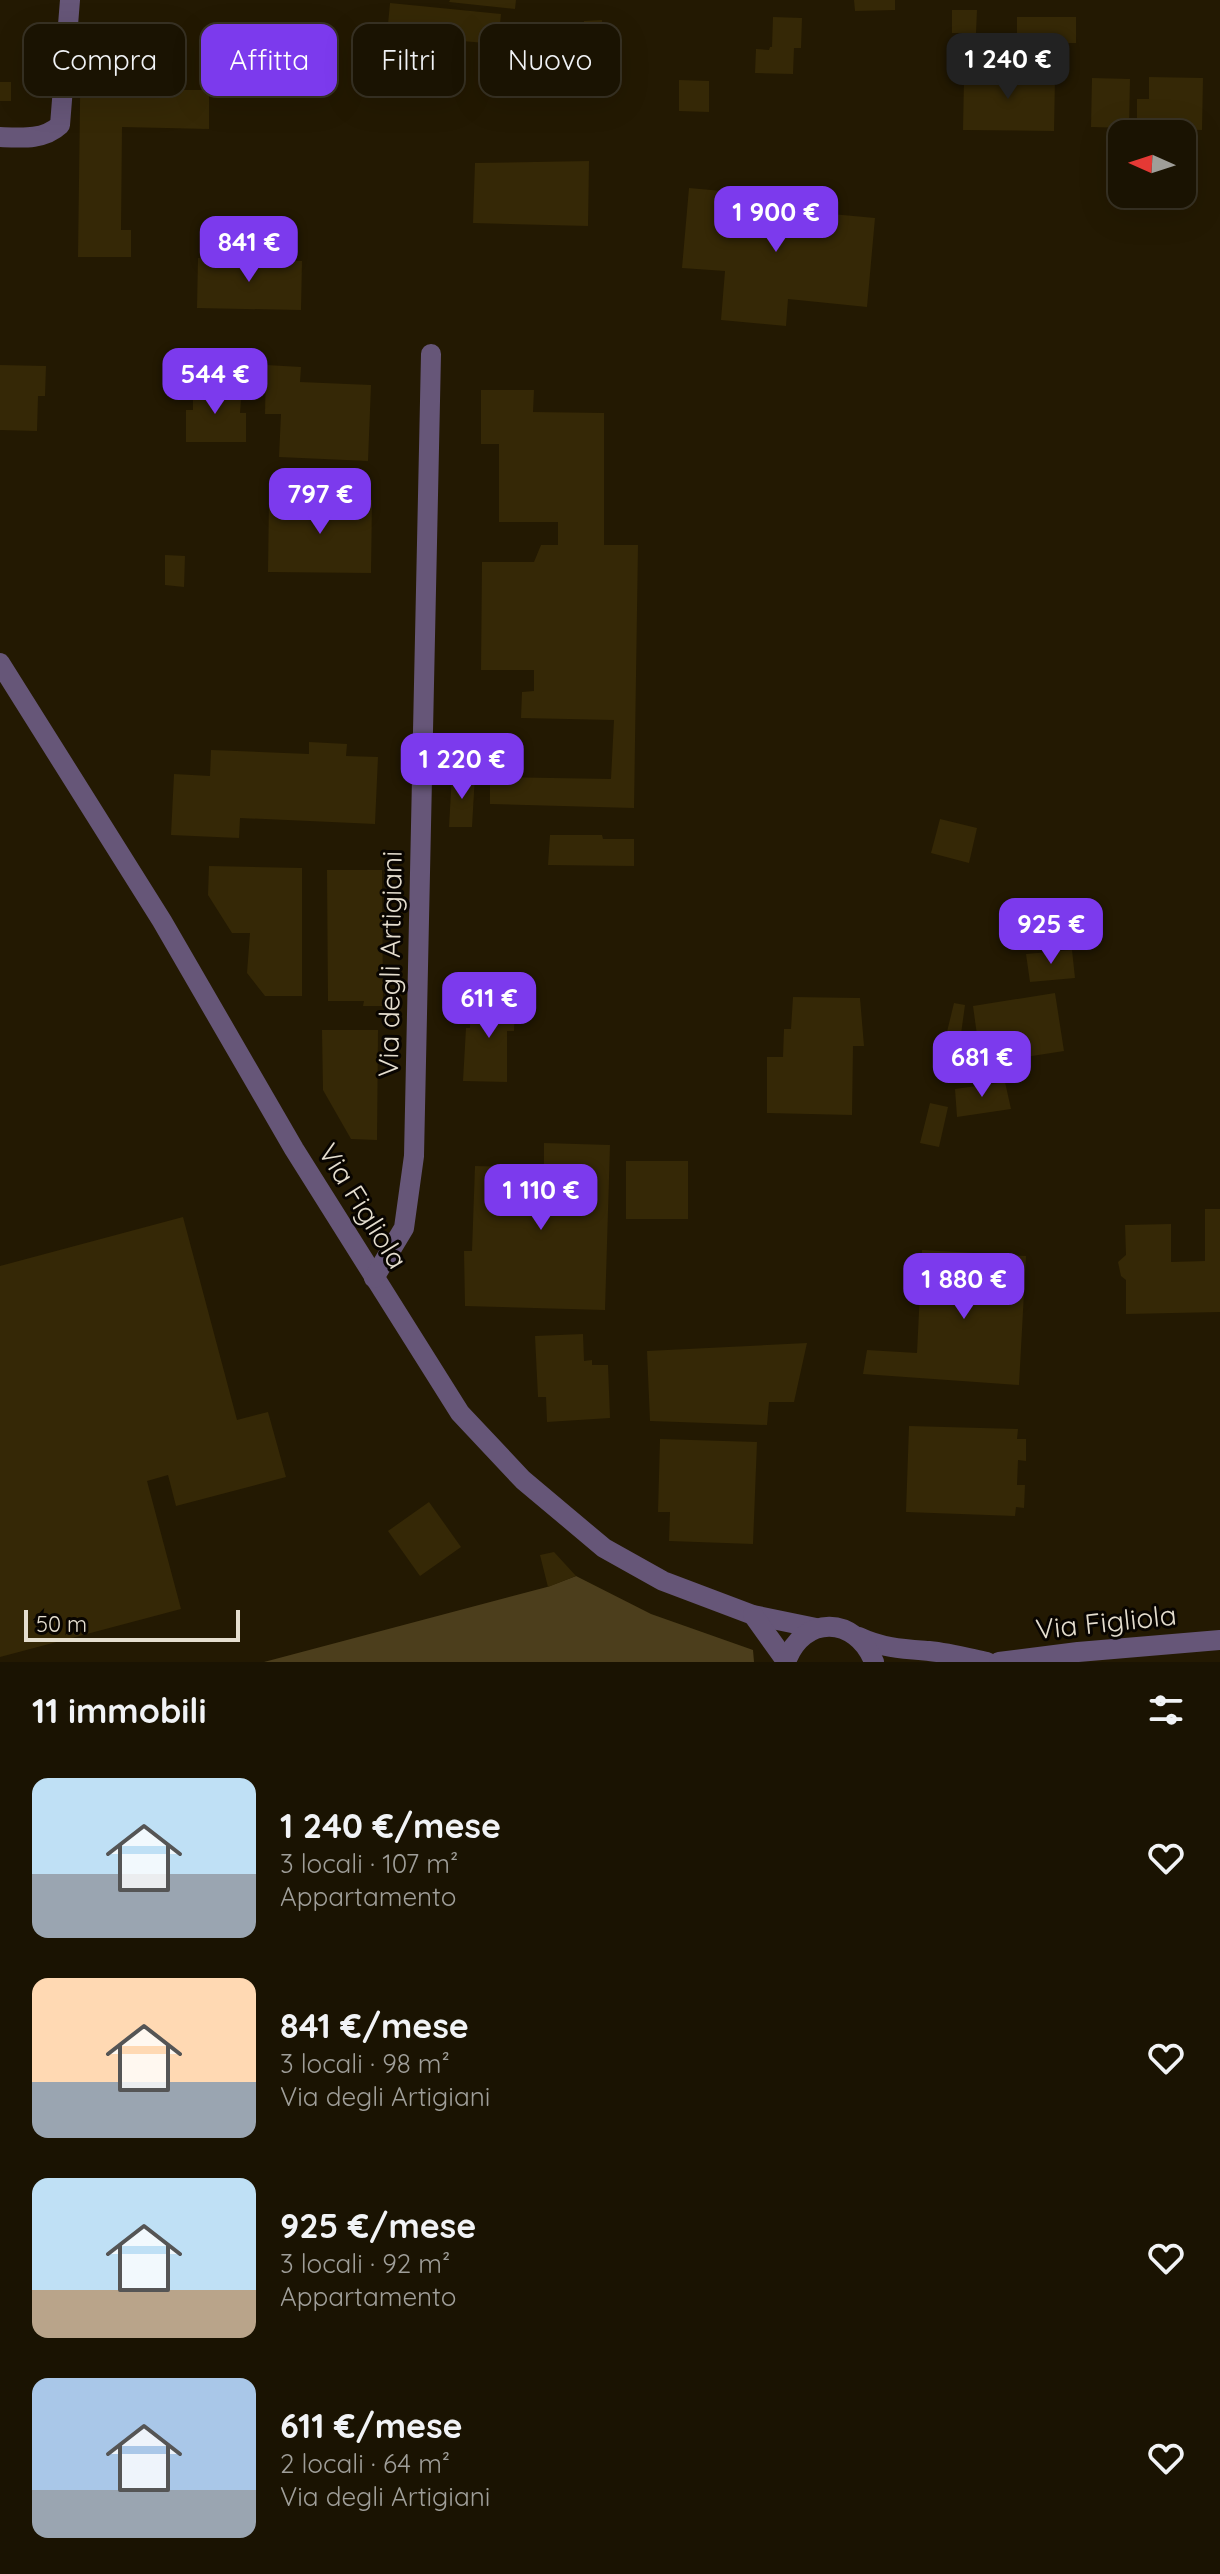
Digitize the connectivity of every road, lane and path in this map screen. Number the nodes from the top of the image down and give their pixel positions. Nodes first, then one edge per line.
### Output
1 (70, 0) edge
2 (0, 137) edge
3 (431, 354) dead end
4 (0, 663) edge
5 (374, 1278) junction
6 (753, 1615) junction
7 (816, 1628) junction
8 (859, 1637) junction
9 (1220, 1640) edge
10 (786, 1662) edge
11 (874, 1662) edge
12 (987, 1662) edge
13 (999, 1662) edge

1 - 2 street
3 - 5 street, Via degli Artigiani
4 - 5 street, Via Figliola
5 - 6 street, Via Figliola
6 - 7 street, Via Figliola
6 - 10 street
7 - 8 street, Via Figliola
7 - 10 street
8 - 11 street
8 - 12 street
9 - 13 street, Via Figliola

